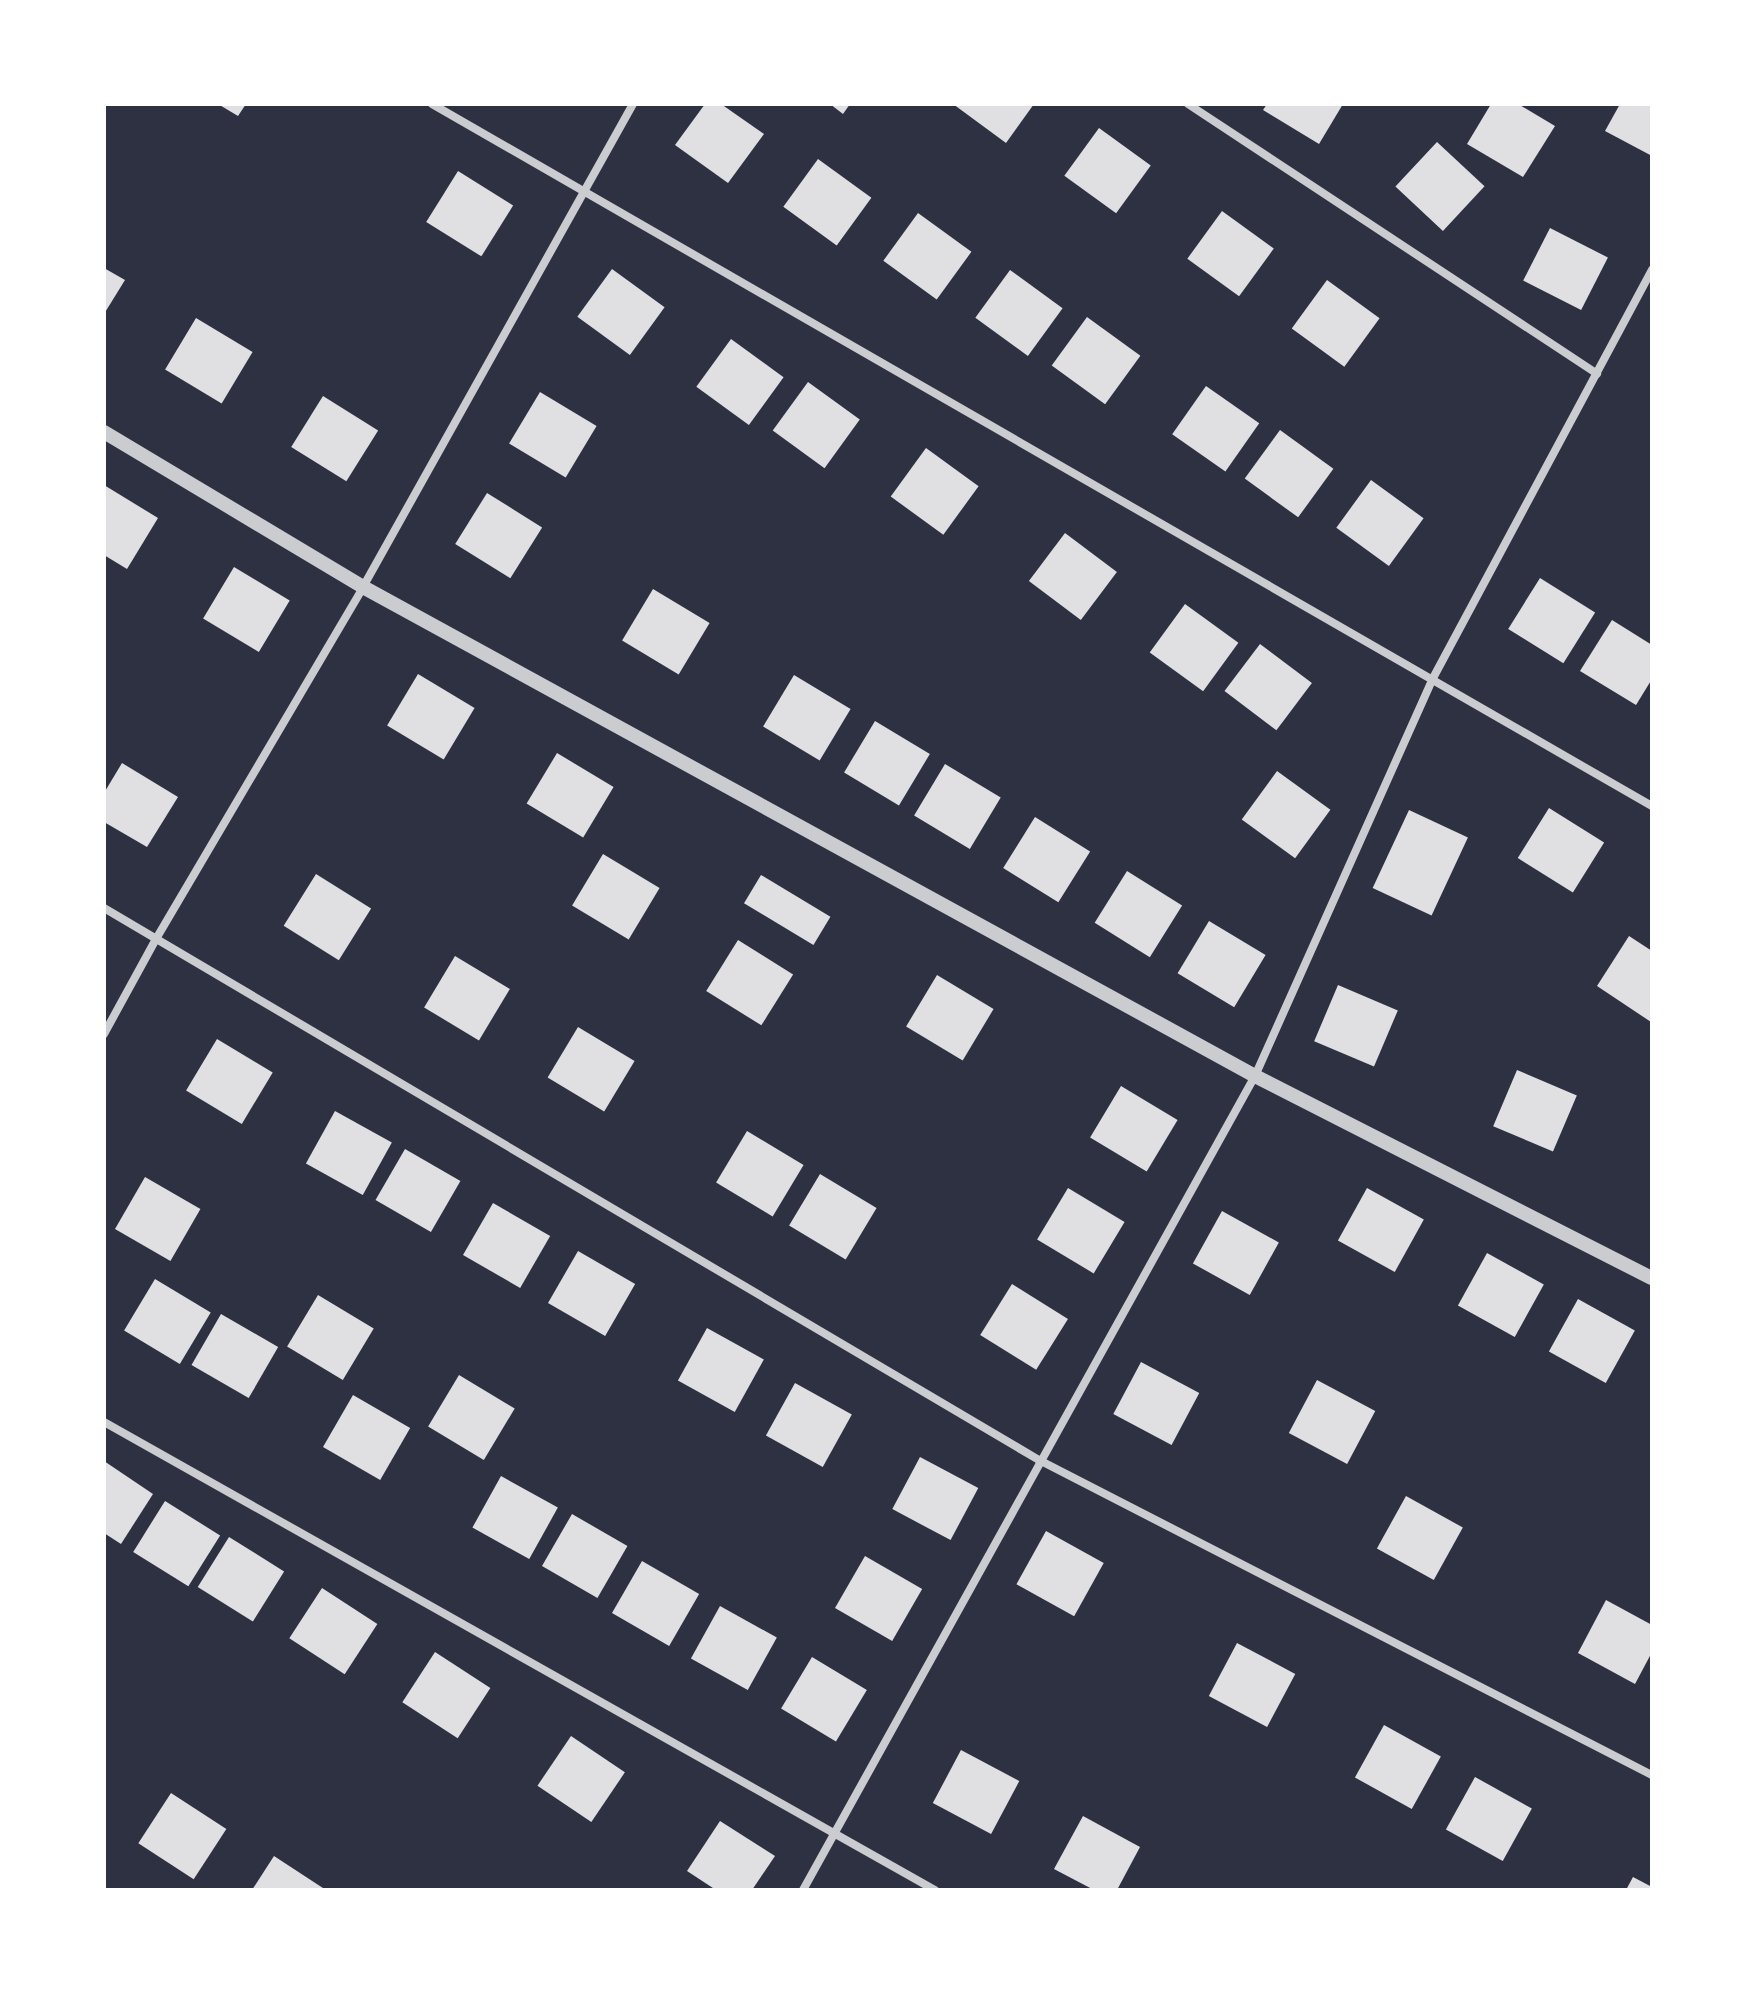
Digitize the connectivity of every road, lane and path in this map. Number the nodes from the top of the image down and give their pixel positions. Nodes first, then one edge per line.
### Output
1 (432, 104) edge
2 (633, 104) edge
3 (1192, 105) edge
4 (581, 191) junction
5 (1652, 269) edge
6 (1597, 374) junction
7 (104, 432) edge
8 (363, 587) junction
9 (1432, 680) junction
10 (1652, 806) edge
11 (104, 908) edge
12 (156, 939) junction
13 (104, 1034) edge
14 (1255, 1076) junction
15 (1652, 1278) edge
16 (104, 1422) edge
17 (1039, 1460) junction
18 (1652, 1775) edge
19 (835, 1833) junction
20 (803, 1890) edge
21 (935, 1890) edge

1 - 4 street
2 - 4 street
3 - 6 street
4 - 8 street
4 - 9 street
5 - 6 street
6 - 9 street
7 - 8 street
8 - 12 street
8 - 14 street
9 - 10 street
9 - 14 street
11 - 12 street
12 - 13 street
12 - 17 street
14 - 15 street
14 - 17 street
16 - 19 street
17 - 18 street
17 - 19 street
19 - 20 street
19 - 21 street

